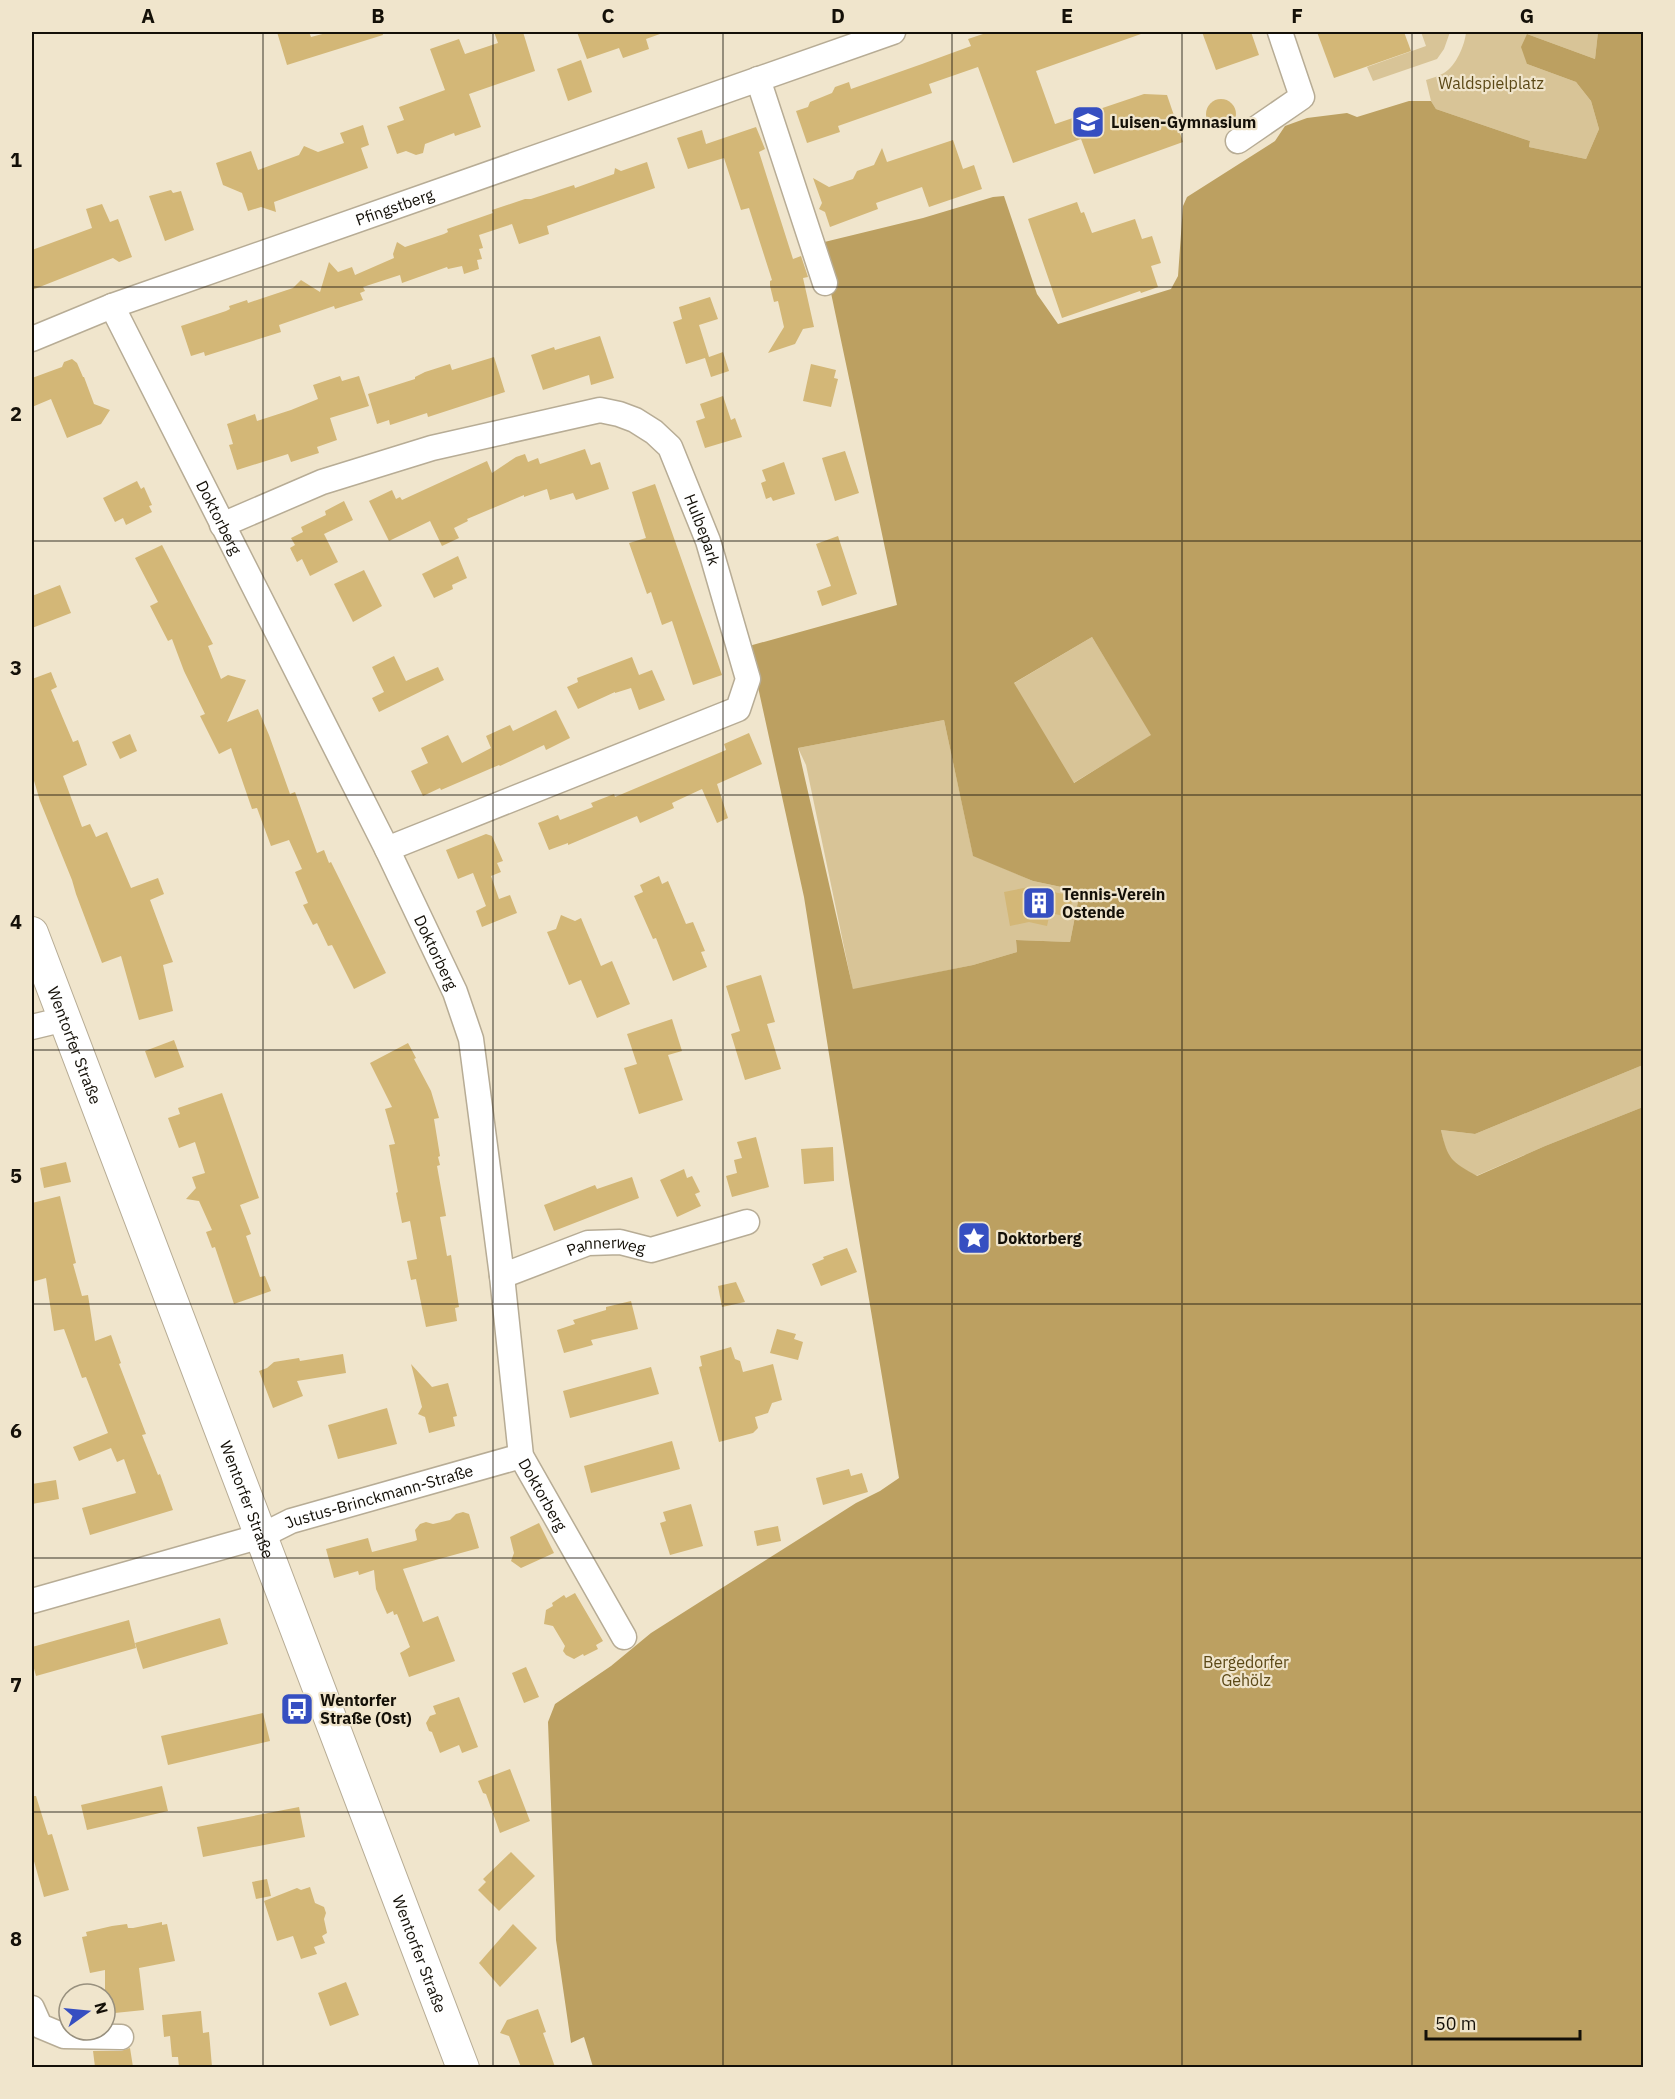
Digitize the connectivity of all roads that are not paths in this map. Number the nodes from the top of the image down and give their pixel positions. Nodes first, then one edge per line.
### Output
1 (893, 32) edge
2 (1280, 32) edge
3 (866, 36) edge
4 (758, 79) junction
5 (1238, 141) dead end
6 (825, 283) dead end
7 (112, 306) junction
8 (32, 339) edge
9 (222, 525) junction
10 (387, 849) junction
11 (32, 933) edge
12 (64, 1019) junction
13 (32, 1027) edge
14 (747, 1222) dead end
15 (502, 1276) junction
16 (521, 1456) junction
17 (261, 1536) junction
18 (32, 1601) edge
19 (624, 1637) dead end
20 (36, 2017) edge
21 (121, 2037) dead end
22 (463, 2067) edge

1 - 3 street, Pfingstberg
2 - 5 street
3 - 4 street, Pfingstberg
4 - 6 street
4 - 7 street, Pfingstberg
7 - 8 street, Pfingstberg
7 - 9 street, Doktorberg
9 - 10 street, Doktorberg
9 - 10 street, Hulbepark
10 - 15 street, Doktorberg
11 - 12 main road, Wentorfer Straße
12 - 13 street
12 - 17 main road, Wentorfer Straße
14 - 15 street, Pannerweg
15 - 16 street, Doktorberg
16 - 17 street, Justus-Brinckmann-Straße
16 - 19 street, Doktorberg
17 - 18 street, Justus-Brinckmann-Straße
17 - 22 main road, Wentorfer Straße
20 - 21 street

